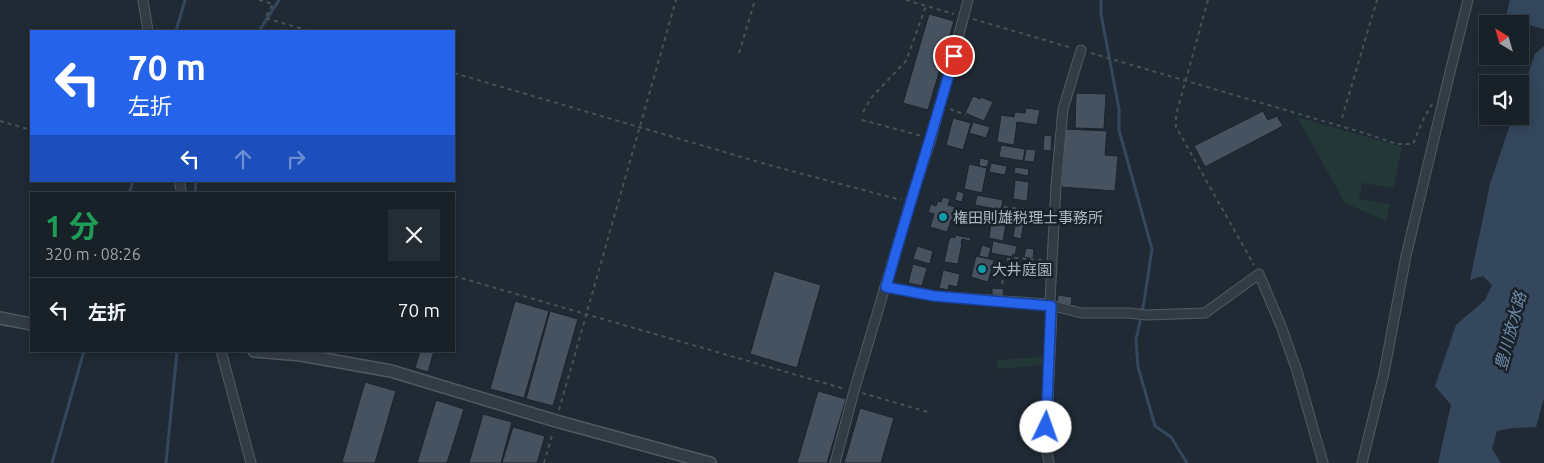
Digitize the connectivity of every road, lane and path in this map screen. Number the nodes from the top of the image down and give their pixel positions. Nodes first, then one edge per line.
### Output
1 (143, 0) edge
2 (259, 0) edge
3 (676, 0) edge
4 (755, 0) edge
5 (906, 0) edge
6 (968, 0) edge
7 (1208, 0) edge
8 (1377, 0) edge
9 (1468, 0) edge
10 (926, 6) junction
11 (964, 16) junction
12 (148, 30) edge
13 (306, 30) edge
14 (1081, 50) junction
15 (739, 53) dead end
16 (455, 73) edge
17 (1186, 80) junction
18 (1432, 103) dead end
19 (940, 106) junction
20 (863, 112) dead end
21 (966, 115) dead end
22 (1342, 118) dead end
23 (862, 120) dead end
24 (0, 122) edge
25 (639, 126) junction
26 (30, 130) edge
27 (931, 139) junction
28 (910, 203) junction
29 (1004, 207) dead end
30 (1046, 212) dead end
31 (1045, 260) dead end
32 (1259, 274) junction
33 (455, 276) edge
34 (1002, 284) dead end
35 (886, 287) junction
36 (1051, 306) junction
37 (585, 313) junction
38 (0, 318) edge
39 (30, 324) edge
40 (221, 352) edge
41 (266, 352) edge
42 (854, 391) junction
43 (928, 412) dead end
44 (556, 421) junction
45 (251, 463) edge
46 (544, 463) edge
47 (710, 463) edge
48 (835, 463) edge
49 (1049, 463) edge
50 (1323, 463) edge
51 (1362, 463) edge

1 - 12 street
2 - 13 path
3 - 25 path
4 - 15 path
5 - 10 path
6 - 11 street
7 - 17 path
8 - 22 path
9 - 51 street
10 - 11 path
10 - 20 path
11 - 14 path
11 - 19 street
14 - 17 path
14 - 36 street
16 - 25 path
17 - 18 path
17 - 32 path
19 - 21 path
19 - 27 street
23 - 27 path
24 - 26 path
25 - 28 path
25 - 37 path
27 - 28 street
28 - 35 street
29 - 30 path
31 - 34 path
32 - 36 street
32 - 50 street
33 - 37 path
35 - 36 street
35 - 42 street
36 - 49 street
37 - 42 path
37 - 44 path
38 - 39 street
40 - 45 street
41 - 44 street
42 - 43 path
42 - 48 street
44 - 46 path
44 - 47 street

